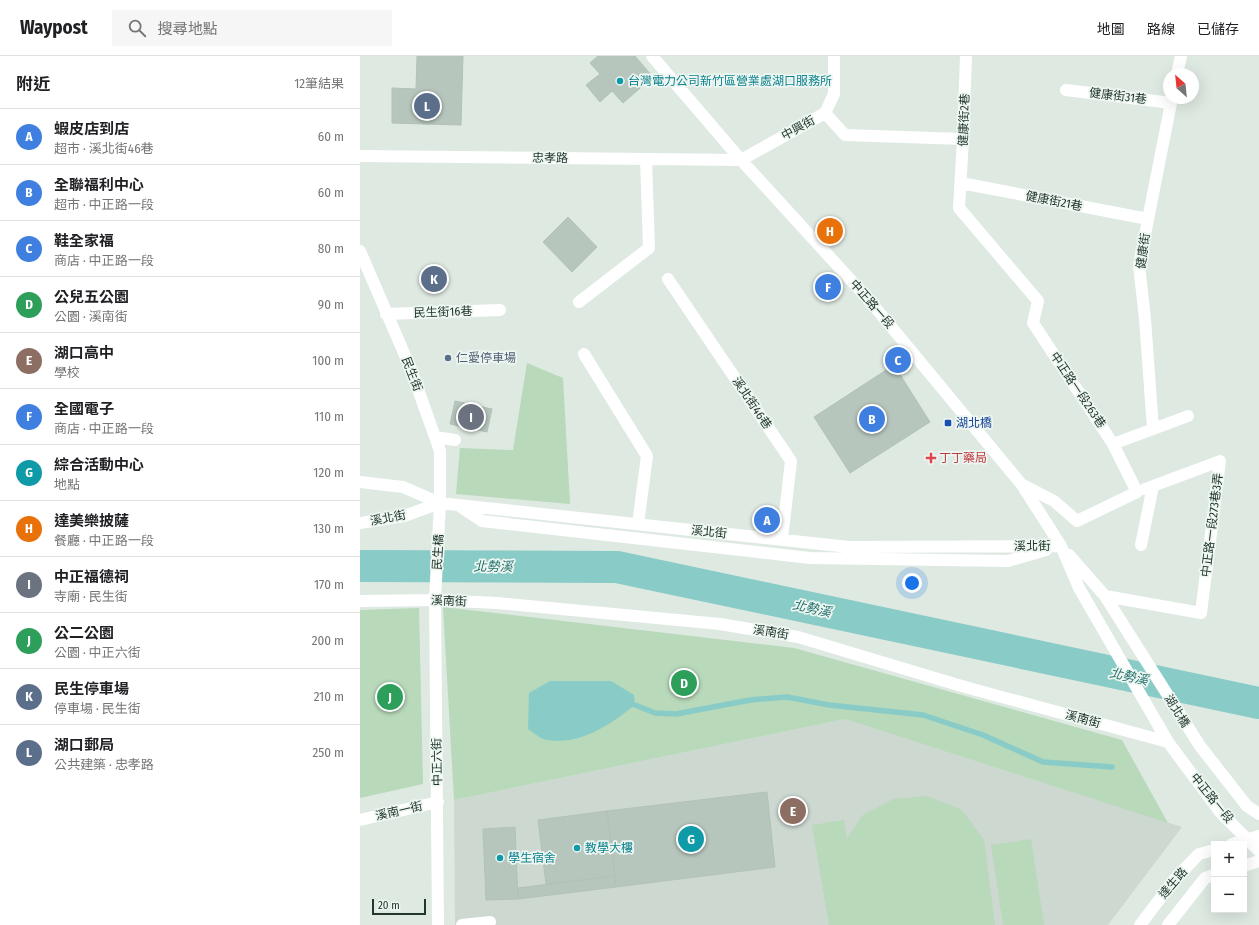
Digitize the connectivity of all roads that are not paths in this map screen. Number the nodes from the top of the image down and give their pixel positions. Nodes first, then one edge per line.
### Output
1 (652, 56) edge
2 (834, 56) edge
3 (966, 56) edge
4 (1181, 56) edge
5 (1178, 68) edge
6 (1066, 90) dead end
7 (1163, 100) edge
8 (1171, 104) edge
9 (825, 113) junction
10 (964, 139) junction
11 (360, 156) edge
12 (646, 159) junction
13 (741, 160) junction
14 (961, 183) junction
15 (1148, 219) junction
16 (360, 251) edge
17 (668, 279) dead end
18 (579, 302) dead end
19 (500, 310) dead end
20 (386, 314) junction
21 (584, 354) dead end
22 (1188, 416) dead end
23 (1153, 429) junction
24 (435, 437) junction
25 (455, 440) dead end
26 (1113, 444) junction
27 (360, 482) edge
28 (1022, 485) junction
29 (1153, 486) junction
30 (1137, 492) junction
31 (440, 503) junction
32 (458, 505) junction
33 (360, 523) edge
34 (638, 524) junction
35 (782, 540) junction
36 (1141, 545) dead end
37 (1061, 546) junction
38 (1105, 596) junction
39 (435, 600) junction
40 (360, 601) edge
41 (1168, 742) junction
42 (1200, 746) joint
43 (438, 802) junction
44 (1259, 814) edge
45 (360, 820) edge
46 (1253, 837) edge
47 (1241, 841) edge
48 (1211, 851) edge
49 (1259, 851) edge
50 (1259, 861) edge
51 (1247, 865) edge
52 (1211, 876) edge
53 (490, 922) dead end
54 (438, 925) edge
55 (462, 925) edge
56 (1140, 925) edge
57 (1168, 925) edge

1 - 13 street, 中正路一段
2 - 9 street, 中興街
3 - 10 street, 健康街2巷
4 - 5 street
6 - 7 street, 健康街31巷
8 - 15 street, 健康街
9 - 10 street
9 - 13 street, 中興街
10 - 14 street, 健康街2巷
11 - 12 street, 忠孝路
12 - 13 street, 忠孝路
12 - 18 street
13 - 28 street, 中正路一段
14 - 15 street, 健康街21巷
14 - 26 street, 中正路一段263巷
15 - 23 street, 健康街
16 - 20 street, 民生街
17 - 35 street, 溪北街46巷
19 - 20 street, 民生街16巷
20 - 24 street, 民生街
21 - 34 street
22 - 23 street
23 - 26 street
24 - 25 street
24 - 31 street, 民生街
26 - 30 street, 中正路一段263巷
27 - 31 street
28 - 30 street
28 - 37 street, 中正路一段
29 - 30 street
29 - 36 street
29 - 38 street, 中正路一段273巷3弄
31 - 32 street, 溪北街
31 - 33 street, 溪北街
31 - 39 street, 民生橋
32 - 34 street, 溪北街
32 - 37 street
34 - 35 street, 溪北街
35 - 37 street, 溪北街
37 - 38 street, 湖北橋
37 - 41 street, 湖北橋
38 - 42 street, 湖北橋
39 - 40 street, 溪南街
39 - 41 street, 溪南街
39 - 43 street, 中正六街
41 - 46 street, 中正路一段
42 - 44 street, 中正路一段
43 - 45 street, 溪南一街
43 - 54 street, 中正六街
46 - 47 street
46 - 49 street, 中正路一段
48 - 56 street, 達生路
50 - 51 street
52 - 57 street, 達生路
53 - 55 street

